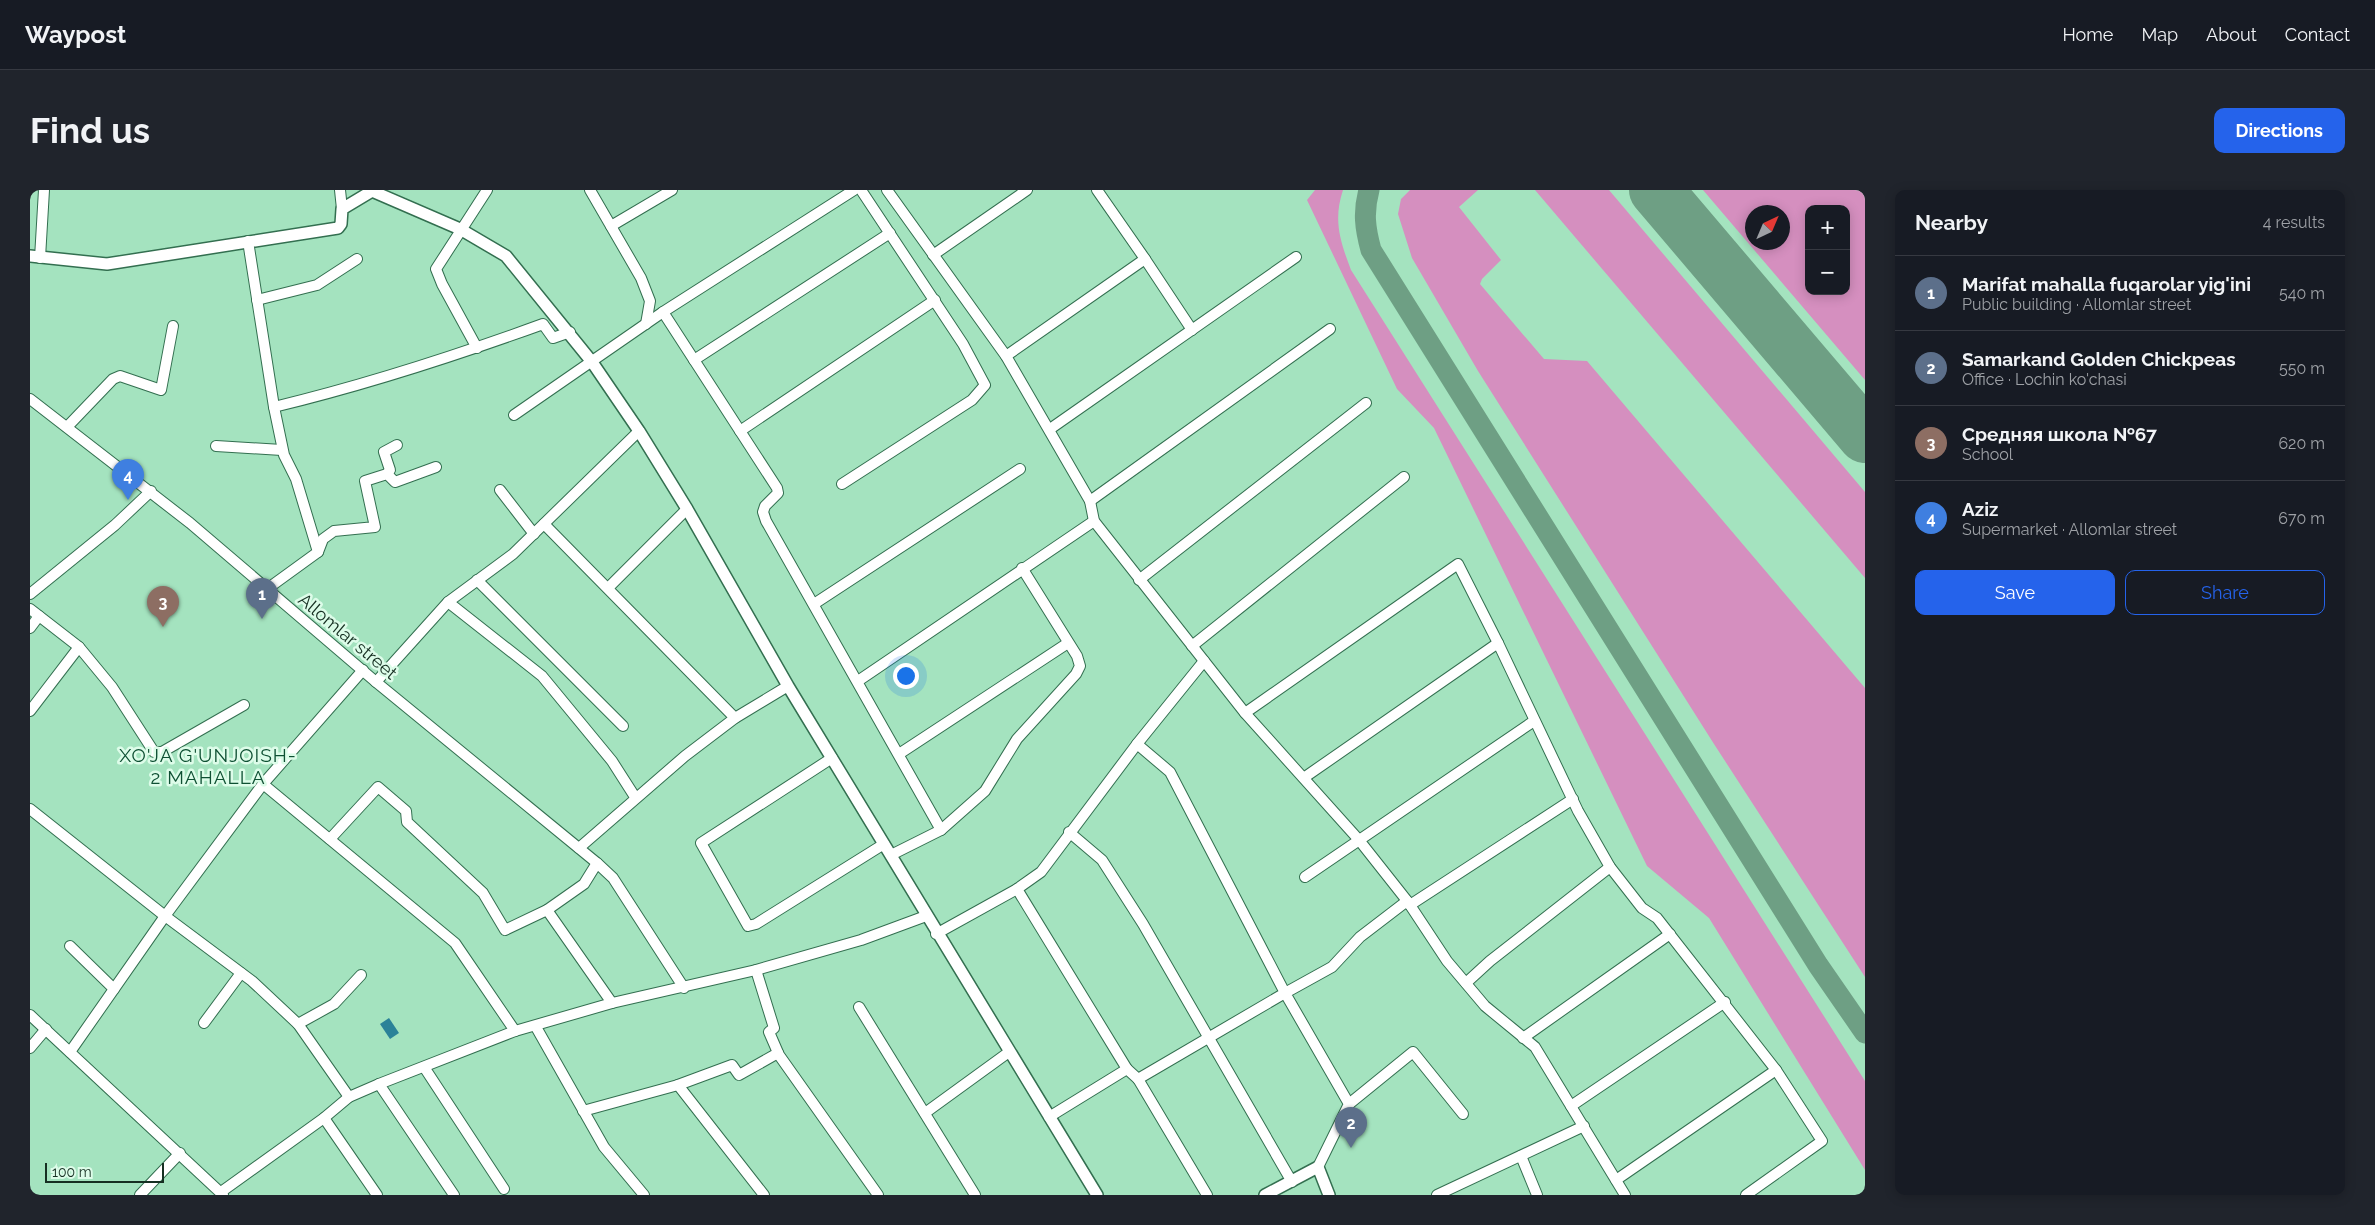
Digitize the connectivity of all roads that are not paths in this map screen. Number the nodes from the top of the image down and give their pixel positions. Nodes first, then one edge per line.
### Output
1 (44, 190) edge
2 (340, 190) edge
3 (371, 190) edge
4 (487, 190) edge
5 (590, 190) edge
6 (672, 190) edge
7 (854, 190) edge
8 (861, 190) edge
9 (887, 190) edge
10 (1028, 190) edge
11 (1097, 190) edge
12 (342, 209) junction
13 (611, 226) junction
14 (460, 229) junction
15 (890, 233) junction
16 (248, 241) junction
17 (933, 255) junction
18 (35, 257) edge
19 (1296, 257) dead end
20 (357, 259) dead end
21 (1145, 259) junction
22 (257, 300) junction
23 (935, 300) junction
24 (663, 312) junction
25 (646, 324) junction
26 (173, 326) dead end
27 (1330, 329) dead end
28 (1192, 330) junction
29 (570, 332) junction
30 (478, 348) junction
31 (1006, 356) junction
32 (694, 360) junction
33 (592, 362) junction
34 (30, 399) edge
35 (1366, 403) dead end
36 (274, 407) junction
37 (514, 414) dead end
38 (67, 427) junction
39 (1050, 429) junction
40 (639, 431) junction
41 (740, 431) junction
42 (397, 445) dead end
43 (216, 446) dead end
44 (282, 450) junction
45 (436, 467) dead end
46 (1020, 469) dead end
47 (387, 474) junction
48 (1404, 477) dead end
49 (842, 484) dead end
50 (150, 490) junction
51 (500, 490) dead end
52 (1090, 501) junction
53 (687, 509) junction
54 (1094, 521) junction
55 (544, 524) junction
56 (534, 534) junction
57 (318, 552) junction
58 (1022, 568) junction
59 (477, 580) junction
60 (1139, 580) junction
61 (608, 588) junction
62 (268, 589) junction
63 (30, 594) edge
64 (448, 602) junction
65 (814, 604) junction
66 (30, 609) edge
67 (39, 616) junction
68 (30, 628) edge
69 (1068, 642) junction
70 (1498, 643) junction
71 (1192, 646) junction
72 (79, 647) junction
73 (1204, 662) junction
74 (363, 670) junction
75 (858, 681) junction
76 (376, 682) junction
77 (788, 686) junction
78 (244, 705) dead end
79 (30, 711) edge
80 (1245, 713) junction
81 (736, 718) junction
82 (1534, 720) junction
83 (622, 726) dead end
84 (1137, 744) junction
85 (899, 754) junction
86 (832, 758) junction
87 (1305, 777) junction
88 (263, 784) junction
89 (635, 798) junction
90 (1572, 799) junction
91 (30, 809) edge
92 (941, 830) junction
93 (1069, 832) junction
94 (330, 839) junction
95 (1359, 840) junction
96 (884, 844) junction
97 (579, 848) junction
98 (891, 856) junction
99 (597, 863) junction
100 (1610, 867) junction
101 (1305, 876) dead end
102 (1017, 889) junction
103 (1410, 905) junction
104 (547, 910) junction
105 (165, 916) junction
106 (926, 916) junction
107 (936, 934) junction
108 (1670, 934) junction
109 (70, 946) dead end
110 (756, 970) junction
111 (241, 973) junction
112 (361, 975) dead end
113 (1466, 983) junction
114 (684, 988) junction
115 (114, 989) junction
116 (1285, 993) junction
117 (1725, 1002) junction
118 (612, 1003) junction
119 (859, 1007) dead end
120 (30, 1016) edge
121 (204, 1023) dead end
122 (298, 1024) junction
123 (536, 1027) junction
124 (46, 1029) junction
125 (515, 1032) junction
126 (1209, 1038) junction
127 (1523, 1038) junction
128 (30, 1048) edge
129 (70, 1052) junction
130 (1009, 1052) junction
131 (778, 1053) junction
132 (424, 1067) junction
133 (1127, 1069) junction
134 (1776, 1070) junction
135 (1138, 1079) junction
136 (379, 1084) junction
137 (678, 1085) junction
138 (349, 1097) junction
139 (1348, 1104) junction
140 (1572, 1106) junction
141 (583, 1111) junction
142 (925, 1113) junction
143 (1463, 1114) dead end
144 (1049, 1117) junction
145 (324, 1118) junction
146 (1584, 1126) junction
147 (180, 1153) junction
148 (1521, 1156) junction
149 (1318, 1167) junction
150 (1616, 1180) junction
151 (1292, 1182) junction
152 (504, 1189) dead end
153 (222, 1193) edge
154 (140, 1195) edge
155 (377, 1195) edge
156 (454, 1195) edge
157 (644, 1195) edge
158 (764, 1195) edge
159 (878, 1195) edge
160 (975, 1195) edge
161 (1096, 1195) edge
162 (1207, 1195) edge
163 (1265, 1195) edge
164 (1329, 1195) edge
165 (1437, 1195) edge
166 (1538, 1195) edge
167 (1625, 1195) edge
168 (1746, 1195) edge

1 - 18 street
2 - 12 street
3 - 12 street
3 - 14 street
4 - 14 street
5 - 13 street
6 - 13 street
7 - 24 street
8 - 15 street
9 - 17 street
10 - 17 street
11 - 21 street
12 - 16 street
13 - 25 street
14 - 29 street
14 - 30 street
15 - 23 street
15 - 32 street
16 - 18 street
16 - 22 street
17 - 31 street
19 - 28 street
20 - 22 street
21 - 28 street
21 - 31 street
22 - 36 street
23 - 41 street
23 - 49 street
24 - 25 street
24 - 32 street
25 - 33 street
26 - 38 street
27 - 52 street
28 - 39 street
29 - 30 street
29 - 33 street
30 - 36 street
31 - 39 street
32 - 41 street
33 - 37 street
33 - 40 street
34 - 38 street, Allomlar street
35 - 60 street
36 - 44 street
38 - 50 street, Allomlar street
39 - 52 street
40 - 53 street
40 - 55 street
41 - 65 street
42 - 47 street
43 - 44 street
44 - 57 street
45 - 47 street
46 - 65 street
47 - 57 street
48 - 71 street
50 - 62 street, Allomlar street
50 - 63 street
51 - 56 street
52 - 54 street
53 - 61 street
53 - 77 street
54 - 58 street
54 - 60 street
55 - 56 street
55 - 61 street
56 - 59 street
57 - 62 street
58 - 69 street
58 - 75 street
59 - 64 street
59 - 83 street
60 - 71 street
61 - 81 street
62 - 74 street, Allomlar street
64 - 76 street
64 - 89 street
65 - 75 street
66 - 67 street
67 - 68 street
67 - 72 street
69 - 85 street
69 - 92 street
70 - 80 street
70 - 82 street
70 - 87 street
71 - 73 street
72 - 78 street
72 - 79 street
73 - 80 street
73 - 84 street
74 - 76 street, Allomlar street
74 - 88 street
75 - 85 street
76 - 97 street, Allomlar street
77 - 81 street
77 - 86 street
80 - 87 street
81 - 89 street
82 - 90 street
82 - 95 street
84 - 93 street
84 - 116 street
85 - 92 street
86 - 96 street
86 - 96 street
87 - 95 street
88 - 94 street
88 - 105 street
89 - 97 street
90 - 100 street
90 - 103 street
91 - 105 street
92 - 98 street
93 - 102 street
93 - 126 street
94 - 104 street
94 - 125 street
95 - 101 street
95 - 103 street
96 - 98 street
97 - 99 street, Allomlar street
98 - 106 street
99 - 104 street
99 - 114 street, Allomlar street
100 - 108 street
100 - 113 street
102 - 107 street
102 - 133 street
103 - 113 street
103 - 116 street
104 - 118 street
105 - 111 street
105 - 115 street
106 - 107 street
106 - 110 street
107 - 130 street
108 - 117 street
108 - 127 street
109 - 115 street
110 - 114 street
110 - 131 street
111 - 121 street
111 - 122 street
112 - 122 street
113 - 127 street
114 - 118 street
115 - 129 street
116 - 126 street
116 - 139 street
117 - 134 street
117 - 140 street
118 - 123 street
119 - 142 street
120 - 124 street
122 - 138 street
123 - 125 street
123 - 141 street
124 - 128 street
124 - 129 street
125 - 132 street
126 - 135 street
126 - 151 street
127 - 140 street
129 - 147 street
130 - 142 street
130 - 144 street
131 - 137 street
131 - 159 street
132 - 136 street
132 - 152 street
133 - 135 street
133 - 144 street
134 - 150 street
134 - 168 street
135 - 162 street
136 - 138 street
136 - 156 street
137 - 141 street
137 - 158 street
138 - 145 street
139 - 143 street
139 - 149 street
140 - 146 street
141 - 157 street
142 - 160 street
144 - 161 street
145 - 153 street
145 - 155 street
146 - 148 street
146 - 150 street
147 - 153 street
147 - 154 street
148 - 165 street
148 - 166 street
149 - 151 street
149 - 164 street
150 - 167 street
151 - 163 street

